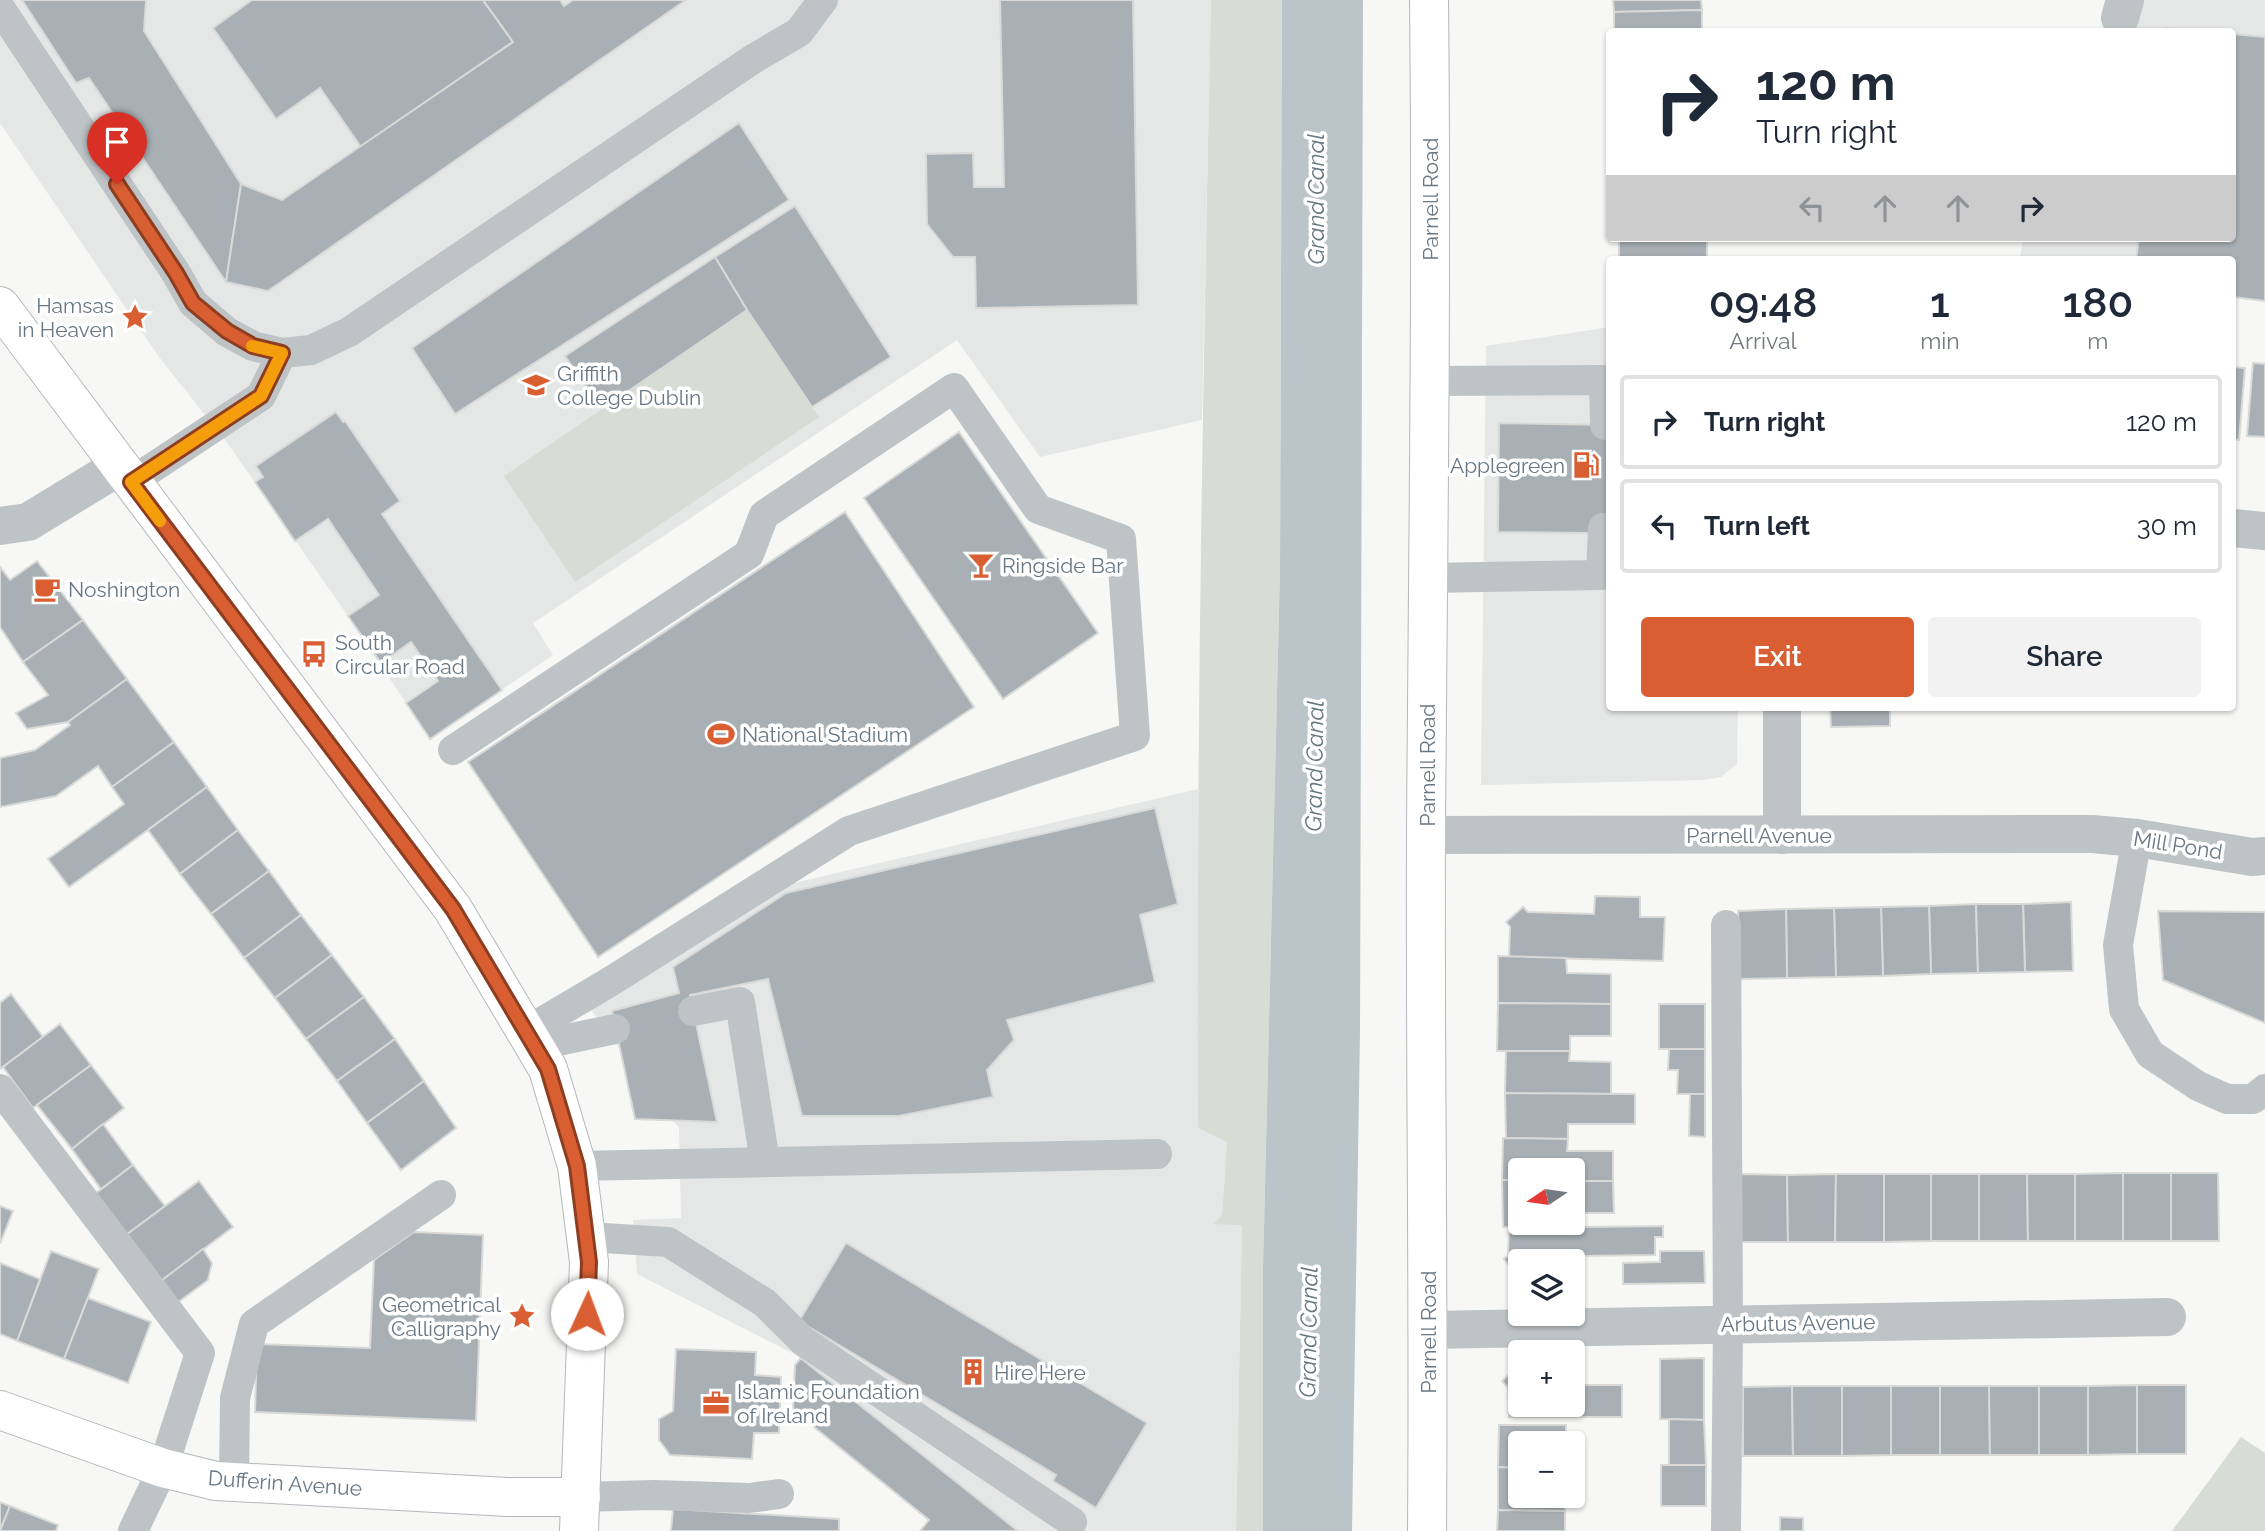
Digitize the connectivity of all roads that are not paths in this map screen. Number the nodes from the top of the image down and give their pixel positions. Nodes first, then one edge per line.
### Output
1 (823, 0) edge
2 (1429, 0) edge
3 (0, 8) edge
4 (0, 306) edge
5 (282, 353) junction
6 (1606, 380) edge
7 (1429, 381) junction
8 (1606, 402) edge
9 (1605, 425) dead end
10 (125, 474) junction
11 (0, 527) edge
12 (2236, 527) edge
13 (1603, 528) dead end
14 (2265, 531) edge
15 (1606, 575) edge
16 (1428, 578) junction
17 (1782, 711) edge
18 (453, 750) dead end
19 (2092, 834) joint
20 (1426, 835) junction
21 (1782, 835) junction
22 (2137, 838) junction
23 (2265, 856) edge
24 (1726, 925) dead end
25 (694, 1011) dead end
26 (615, 1029) dead end
27 (530, 1039) junction
28 (0, 1089) edge
29 (2265, 1089) edge
30 (1157, 1154) dead end
31 (765, 1162) junction
32 (577, 1166) junction
33 (441, 1195) dead end
34 (587, 1237) junction
35 (2167, 1317) dead end
36 (1728, 1325) junction
37 (1429, 1330) junction
38 (0, 1410) edge
39 (163, 1468) junction
40 (234, 1482) junction
41 (779, 1494) dead end
42 (580, 1514) edge
43 (1072, 1521) dead end
44 (133, 1531) edge
45 (1427, 1531) edge
46 (1726, 1531) edge

1 - 5 lane
2 - 7 main road, Parnell Road
3 - 5 lane
4 - 10 main road
5 - 10 lane
6 - 7 lane
7 - 16 main road, Parnell Road
8 - 9 lane
10 - 11 street
10 - 27 main road
12 - 14 street
13 - 15 lane
15 - 16 lane
16 - 20 main road, Parnell Road
17 - 21 street
18 - 27 lane
19 - 21 street, Parnell Avenue
19 - 22 street, Mill Pond
20 - 21 street, Parnell Avenue
20 - 37 main road, Parnell Road
22 - 23 street, Mill Pond
22 - 29 lane
24 - 36 lane
25 - 31 lane
26 - 27 lane
27 - 32 main road
28 - 39 lane
30 - 31 lane
31 - 32 lane
32 - 34 main road
33 - 40 lane
34 - 42 main road
34 - 43 lane
35 - 36 street, Arbutus Avenue
36 - 37 street, Arbutus Avenue
36 - 46 lane
37 - 45 main road, Parnell Road
38 - 39 main road, Dufferin Avenue
39 - 40 main road, Dufferin Avenue
39 - 44 lane
40 - 42 main road, Dufferin Avenue
41 - 42 lane

